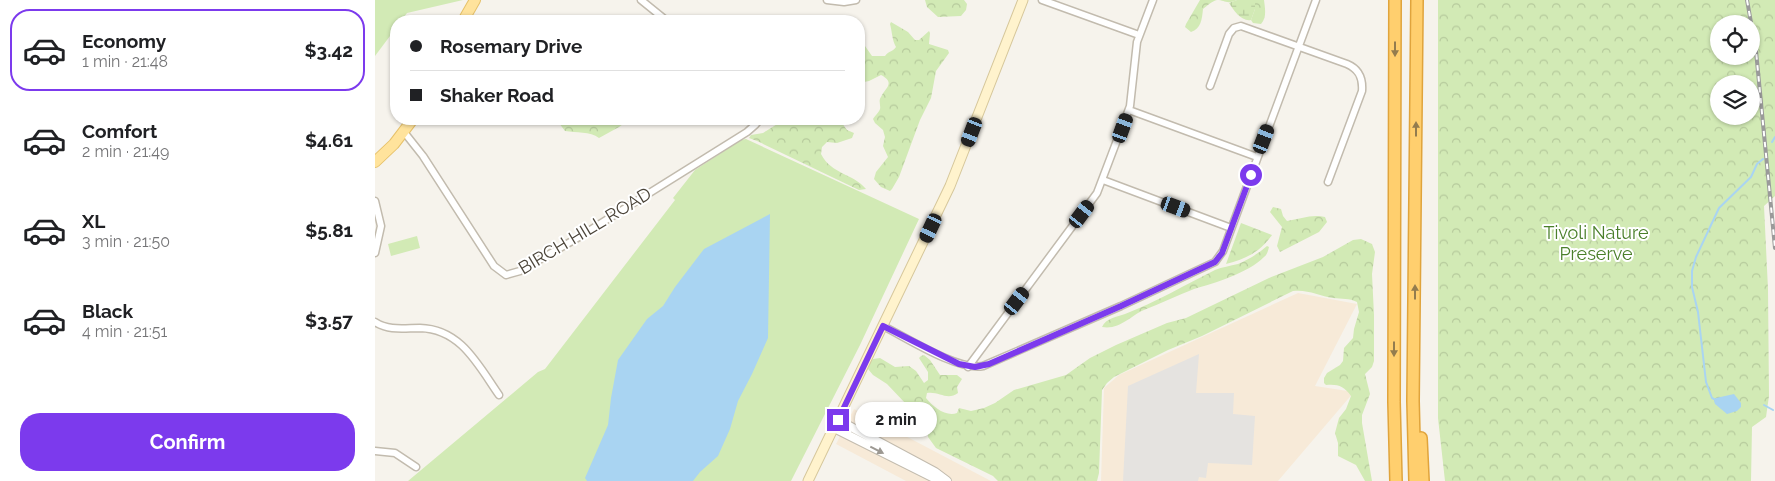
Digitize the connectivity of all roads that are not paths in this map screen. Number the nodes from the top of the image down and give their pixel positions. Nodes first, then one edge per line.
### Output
1 (471, 0) edge
2 (475, 0) edge
3 (641, 0) edge
4 (827, 0) edge
5 (856, 0) edge
6 (1023, 0) edge
7 (1042, 0) edge
8 (1153, 0) edge
9 (1316, 0) edge
10 (1395, 0) edge
11 (1417, 0) edge
12 (465, 15) edge
13 (466, 15) edge
14 (660, 15) edge
15 (1139, 35) junction
16 (1299, 47) junction
17 (1210, 86) dead end
18 (1129, 110) junction
19 (409, 125) edge
20 (755, 125) edge
21 (404, 132) junction
22 (1257, 157) junction
23 (375, 162) edge
24 (1103, 180) junction
25 (1328, 182) dead end
26 (375, 202) edge
27 (1231, 228) junction
28 (375, 253) edge
29 (375, 322) edge
30 (883, 326) junction
31 (1415, 340) junction
32 (969, 367) junction
33 (499, 395) dead end
34 (836, 424) junction
35 (375, 451) edge
36 (416, 467) dead end
37 (808, 481) edge
38 (940, 481) edge
39 (947, 481) edge
40 (1397, 481) edge
41 (1415, 481) edge
42 (1423, 481) edge

1 - 12 main road
2 - 13 main road
3 - 14 street
4 - 5 street
6 - 30 main road
7 - 15 street
8 - 15 street
9 - 16 street
10 -> 40 highway
31 -> 11 highway
15 - 18 street
16 - 17 street
16 - 22 street
16 - 25 street
18 - 22 street
18 - 24 street
19 - 21 main road
20 - 21 street, BIRCH HILL ROAD
21 - 23 main road
22 - 27 street
24 - 27 street
24 - 32 street
26 - 28 street
27 - 32 street
29 - 33 street
30 - 32 street
30 - 34 main road
31 - 41 highway
31 - 42 highway
34 - 37 main road
34 -> 38 street
34 - 39 street
35 - 36 street

